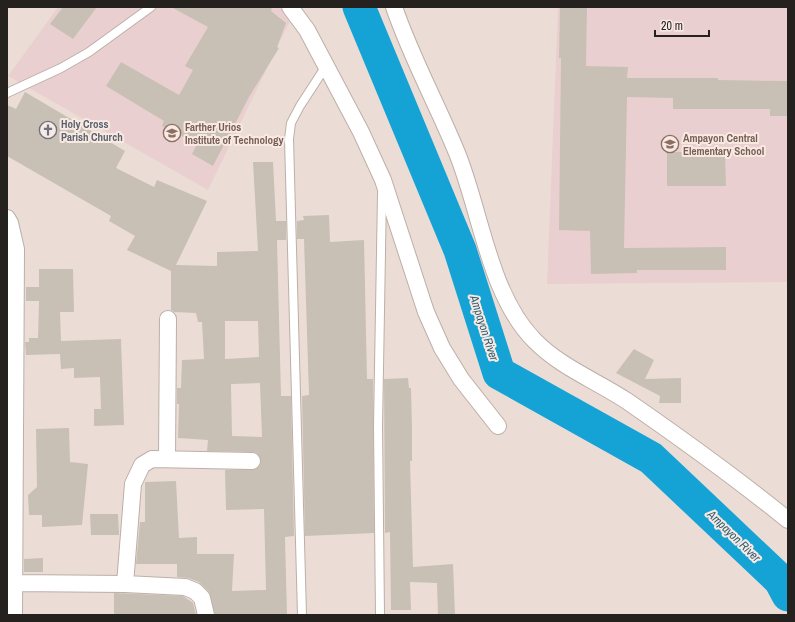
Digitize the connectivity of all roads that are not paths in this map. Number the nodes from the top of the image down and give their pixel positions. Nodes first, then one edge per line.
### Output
1 (151, 7) edge
2 (290, 7) edge
3 (394, 7) edge
4 (326, 66) junction
5 (7, 93) edge
6 (383, 180) junction
7 (7, 218) edge
8 (168, 318) dead end
9 (498, 426) dead end
10 (167, 458) junction
11 (252, 461) dead end
12 (788, 520) edge
13 (14, 583) junction
14 (125, 584) junction
15 (14, 615) edge
16 (206, 615) edge
17 (302, 615) edge
18 (380, 615) edge

1 - 5 lane
2 - 4 street
3 - 12 street
4 - 6 street
4 - 17 lane
6 - 9 street
6 - 18 lane
7 - 13 street
8 - 10 street
10 - 11 street
10 - 14 street
13 - 14 street
13 - 15 street
14 - 16 street

